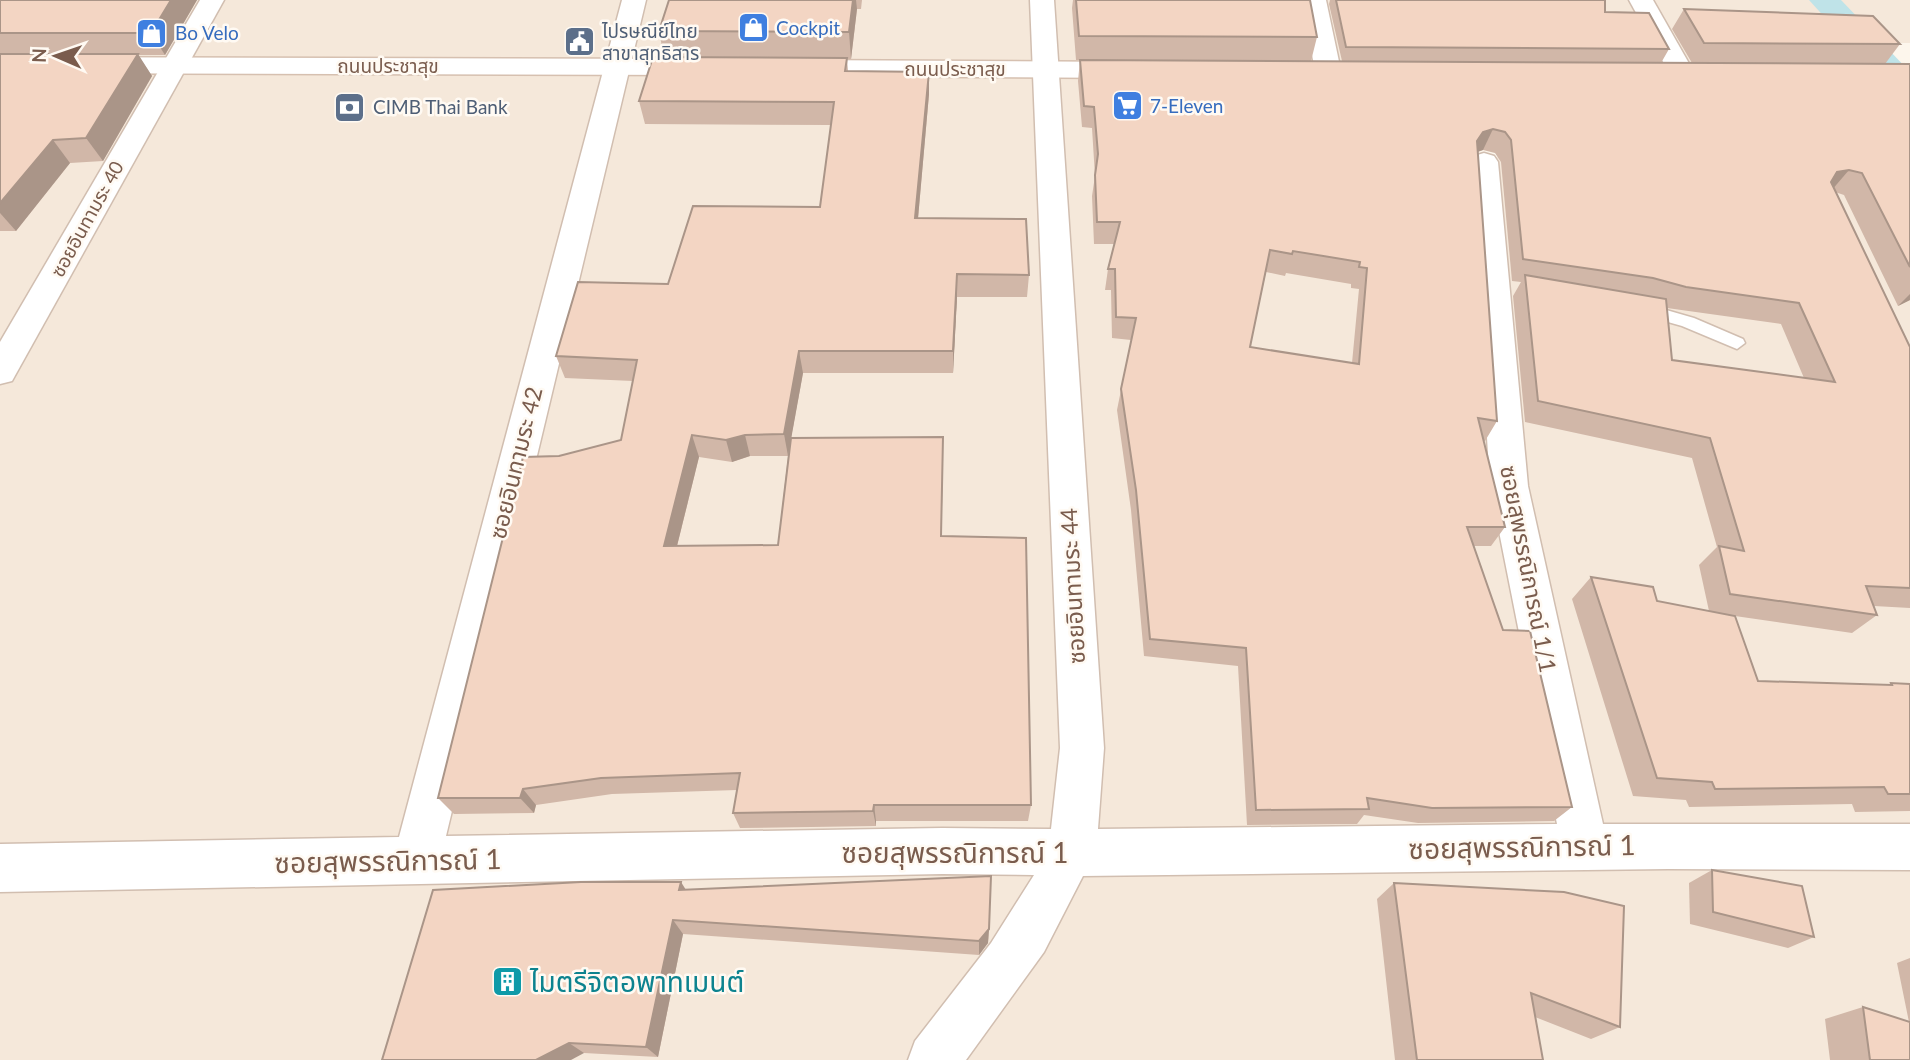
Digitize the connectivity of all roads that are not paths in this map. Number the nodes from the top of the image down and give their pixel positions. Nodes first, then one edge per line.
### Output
1 (212, 0) edge
2 (634, 0) edge
3 (1042, 0) edge
4 (1314, 0) edge
5 (1641, 0) edge
6 (0, 65) edge
7 (173, 66) junction
8 (616, 66) junction
9 (726, 67) edge
10 (768, 68) edge
11 (1044, 70) junction
12 (1152, 70) edge
13 (1300, 71) edge
14 (1328, 71) junction
15 (1355, 71) edge
16 (1655, 74) edge
17 (1682, 74) junction
18 (1708, 74) edge
19 (1484, 162) dead end
20 (1624, 306) edge
21 (1737, 342) dead end
22 (0, 372) edge
23 (1585, 847) junction
24 (1910, 847) edge
25 (1068, 853) junction
26 (417, 860) junction
27 (0, 868) edge
28 (934, 1060) edge

1 - 7 street, ซอยอินทามระ 40
2 - 8 street, ซอยอินทามระ 42
3 - 11 street, ซอยอินทามระ 44
4 - 14 street
5 - 17 street
6 - 7 street, ถนนประชาสุข
7 - 8 street, ถนนประชาสุข
7 - 22 street, ซอยอินทามระ 40
8 - 9 street, ถนนประชาสุข
8 - 26 street, ซอยอินทามระ 42
10 - 11 street, ถนนประชาสุข
11 - 12 street, ถนนประชาสุข
11 - 25 street, ซอยอินทามระ 44
13 - 14 street
14 - 15 street
16 - 17 street
17 - 18 street
19 - 23 street, ซอยสุพรรณิการณ์ 1/1
20 - 21 lane
23 - 24 street, ซอยสุพรรณิการณ์ 1
23 - 25 street, ซอยสุพรรณิการณ์ 1
25 - 26 street, ซอยสุพรรณิการณ์ 1
25 - 28 street, ซอยอินทามระ 44
26 - 27 street, ซอยสุพรรณิการณ์ 1

